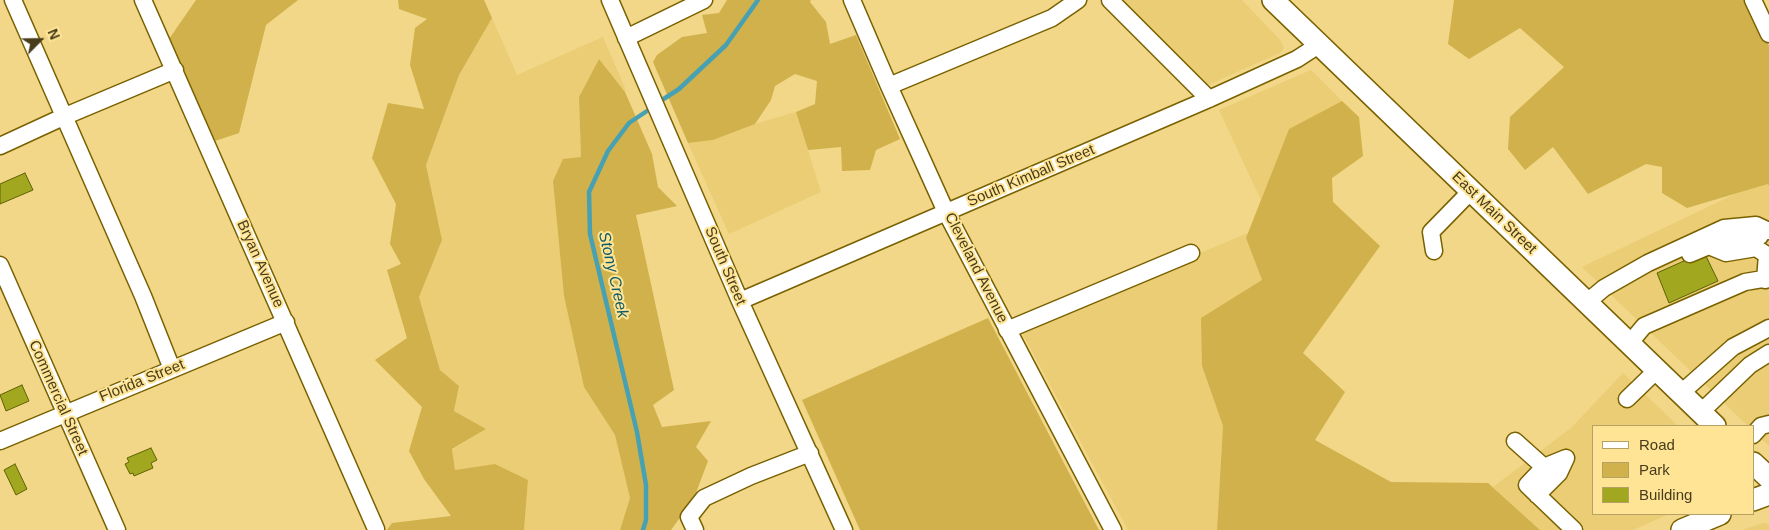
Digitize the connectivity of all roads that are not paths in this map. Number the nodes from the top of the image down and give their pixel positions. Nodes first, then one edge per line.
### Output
1 (12, 0) edge
2 (143, 0) edge
3 (610, 0) edge
4 (704, 0) edge
5 (852, 0) edge
6 (1078, 0) edge
7 (1110, 0) edge
8 (1273, 0) edge
9 (1753, 0) edge
10 (1769, 34) edge
11 (626, 38) junction
12 (1320, 44) junction
13 (175, 70) junction
14 (889, 86) junction
15 (1209, 99) junction
16 (63, 117) junction
17 (0, 146) edge
18 (1471, 190) junction
19 (946, 212) junction
20 (1769, 231) edge
21 (1769, 243) edge
22 (1709, 246) junction
23 (1434, 251) dead end
24 (1190, 253) dead end
25 (1648, 263) junction
26 (0, 265) edge
27 (1768, 277) edge
28 (740, 301) junction
29 (1586, 303) junction
30 (286, 322) junction
31 (1769, 328) edge
32 (1007, 330) junction
33 (1629, 344) junction
34 (1769, 353) edge
35 (172, 369) junction
36 (1657, 370) junction
37 (1681, 393) junction
38 (1627, 399) dead end
39 (64, 413) junction
40 (1708, 419) edge
41 (1769, 424) edge
42 (1754, 434) edge
43 (0, 441) edge
44 (1515, 441) dead end
45 (810, 453) junction
46 (1754, 464) edge
47 (1544, 467) junction
48 (1769, 478) edge
49 (1769, 494) edge
50 (1537, 495) junction
51 (1754, 500) edge
52 (1718, 515) edge
53 (376, 529) dead end
54 (117, 530) edge
55 (695, 530) edge
56 (844, 530) edge
57 (1113, 530) edge
58 (1574, 530) edge
59 (1682, 530) edge

1 - 16 street
2 - 13 street, Bryan Avenue
3 - 11 street, South Street
4 - 11 street
5 - 14 street, Cleveland Avenue
6 - 14 street
7 - 15 street
8 - 12 main road, East Main Street
9 - 10 street
11 - 28 street, South Street
12 - 15 street, South Kimball Street
12 - 18 main road, East Main Street
13 - 16 street
13 - 30 street, Bryan Avenue
14 - 19 street, Cleveland Avenue
15 - 19 street, South Kimball Street
16 - 17 street
16 - 35 street
18 - 23 street
18 - 29 main road, East Main Street
19 - 28 street, South Kimball Street
19 - 32 street, Cleveland Avenue
20 - 25 street
21 - 22 street
22 - 25 street
22 - 27 street
24 - 32 street
25 - 29 street
26 - 39 street, Commercial Street
27 - 33 street
28 - 45 street, South Street
29 - 33 main road, East Main Street
30 - 35 street, Florida Street
30 - 53 street, Bryan Avenue
31 - 37 street
32 - 57 street, Cleveland Avenue
33 - 36 main road, East Main Street
34 - 40 street
35 - 39 street, Florida Street
36 - 37 main road, East Main Street
36 - 38 street
37 - 40 main road, East Main Street
39 - 43 street, Florida Street
39 - 54 street, Commercial Street
41 - 42 street
44 - 47 street
45 - 55 street
45 - 56 street, South Street
46 - 48 main road
47 - 50 street
47 - 50 street
49 - 51 main road
50 - 58 street
52 - 59 main road

